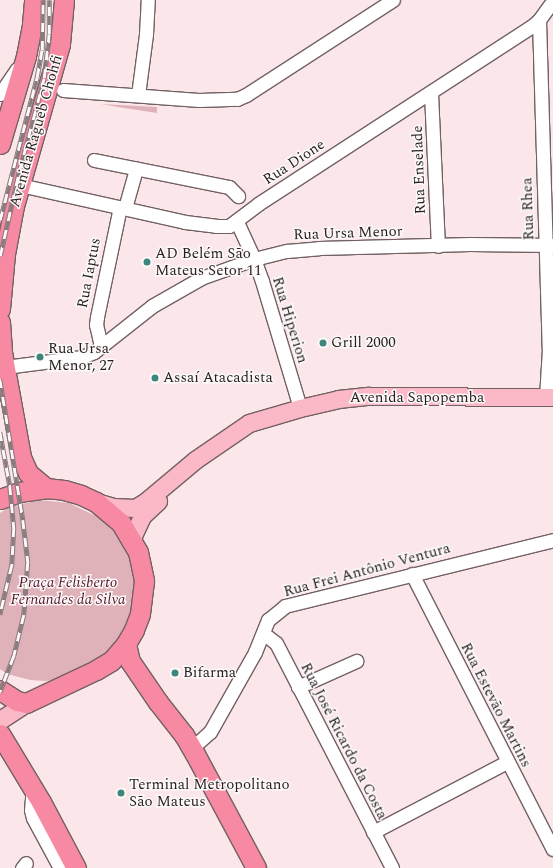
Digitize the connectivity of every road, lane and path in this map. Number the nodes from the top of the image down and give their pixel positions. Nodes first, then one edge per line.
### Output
1 (34, 0) edge
2 (64, 0) edge
3 (148, 0) edge
4 (393, 0) edge
5 (548, 3) edge
6 (539, 20) junction
7 (26, 56) junction
8 (63, 90) dead end
9 (432, 92) junction
10 (0, 94) edge
11 (138, 94) junction
12 (547, 132) edge
13 (0, 144) edge
14 (94, 160) dead end
15 (136, 169) junction
16 (20, 185) junction
17 (238, 196) dead end
18 (123, 208) junction
19 (236, 222) junction
20 (438, 246) junction
21 (549, 246) edge
22 (254, 259) junction
23 (0, 309) edge
24 (0, 322) edge
25 (101, 346) junction
26 (5, 367) junction
27 (549, 397) edge
28 (300, 408) junction
29 (260, 421) junction
30 (46, 488) junction
31 (0, 499) edge
32 (96, 502) junction
33 (131, 540) junction
34 (553, 540) edge
35 (412, 574) junction
36 (263, 632) junction
37 (126, 644) junction
38 (356, 661) dead end
39 (298, 687) junction
40 (0, 690) edge
41 (26, 704) junction
42 (0, 720) edge
43 (0, 734) edge
44 (192, 748) junction
45 (507, 762) junction
46 (0, 766) edge
47 (28, 780) junction
48 (373, 832) junction
49 (553, 849) edge
50 (60, 868) edge
51 (76, 868) edge
52 (256, 868) edge
53 (392, 868) edge

1 - 7 highway, Avenida Ragueb Chohfi
2 - 16 highway, Avenida Ragueb Chohfi
3 - 11 street
4 - 11 street
5 - 6 street, Rua Dione
6 - 9 street, Rua Dione
6 - 12 street, Rua Rhea
7 - 10 street
7 - 13 highway, Avenida Ragueb Chohfi
8 - 11 street
9 - 19 street, Rua Dione
9 - 20 street, Rua Enselade
12 - 21 street, Rua Rhea
14 - 15 street
15 - 17 street
15 - 18 street, Rua Iaptus
16 - 18 street, Rua Dione
16 - 23 highway, Avenida Ragueb Chohfi
18 - 19 street, Rua Dione
18 - 25 street, Rua Iaptus
19 - 22 street, Rua Hiperion
20 - 21 street, Rua Ursa Menor
20 - 22 street, Rua Ursa Menor
21 - 27 street, Rua Rhea
22 - 25 street, Rua Ursa Menor
22 - 28 street, Rua Hiperion
24 - 26 highway
25 - 26 street, Rua Ursa Menor
26 - 30 highway
27 - 28 main road, Avenida Sapopemba
28 - 29 main road, Avenida Sapopemba
29 - 32 main road, Avenida Sapopemba
29 - 33 main road, Avenida Sapopemba
30 - 31 highway
30 - 32 highway
32 - 33 highway
33 - 37 highway
34 - 35 street, Rua Frei Antônio Ventura
35 - 36 street, Rua Frei Antônio Ventura
35 - 45 street, Rua Estevão Martins
36 - 39 street, Rua José Ricardo da Costa
36 - 44 street, Rua Frei Antônio Ventura
37 - 41 highway
37 - 44 highway
38 - 39 street
39 - 48 street, Rua José Ricardo da Costa
40 - 41 highway
41 - 42 main road
43 - 47 highway
44 - 52 highway
45 - 48 street
45 - 49 street, Rua Estevão Martins
46 - 47 highway
47 - 50 street
47 - 51 highway
48 - 53 street, Rua José Ricardo da Costa

